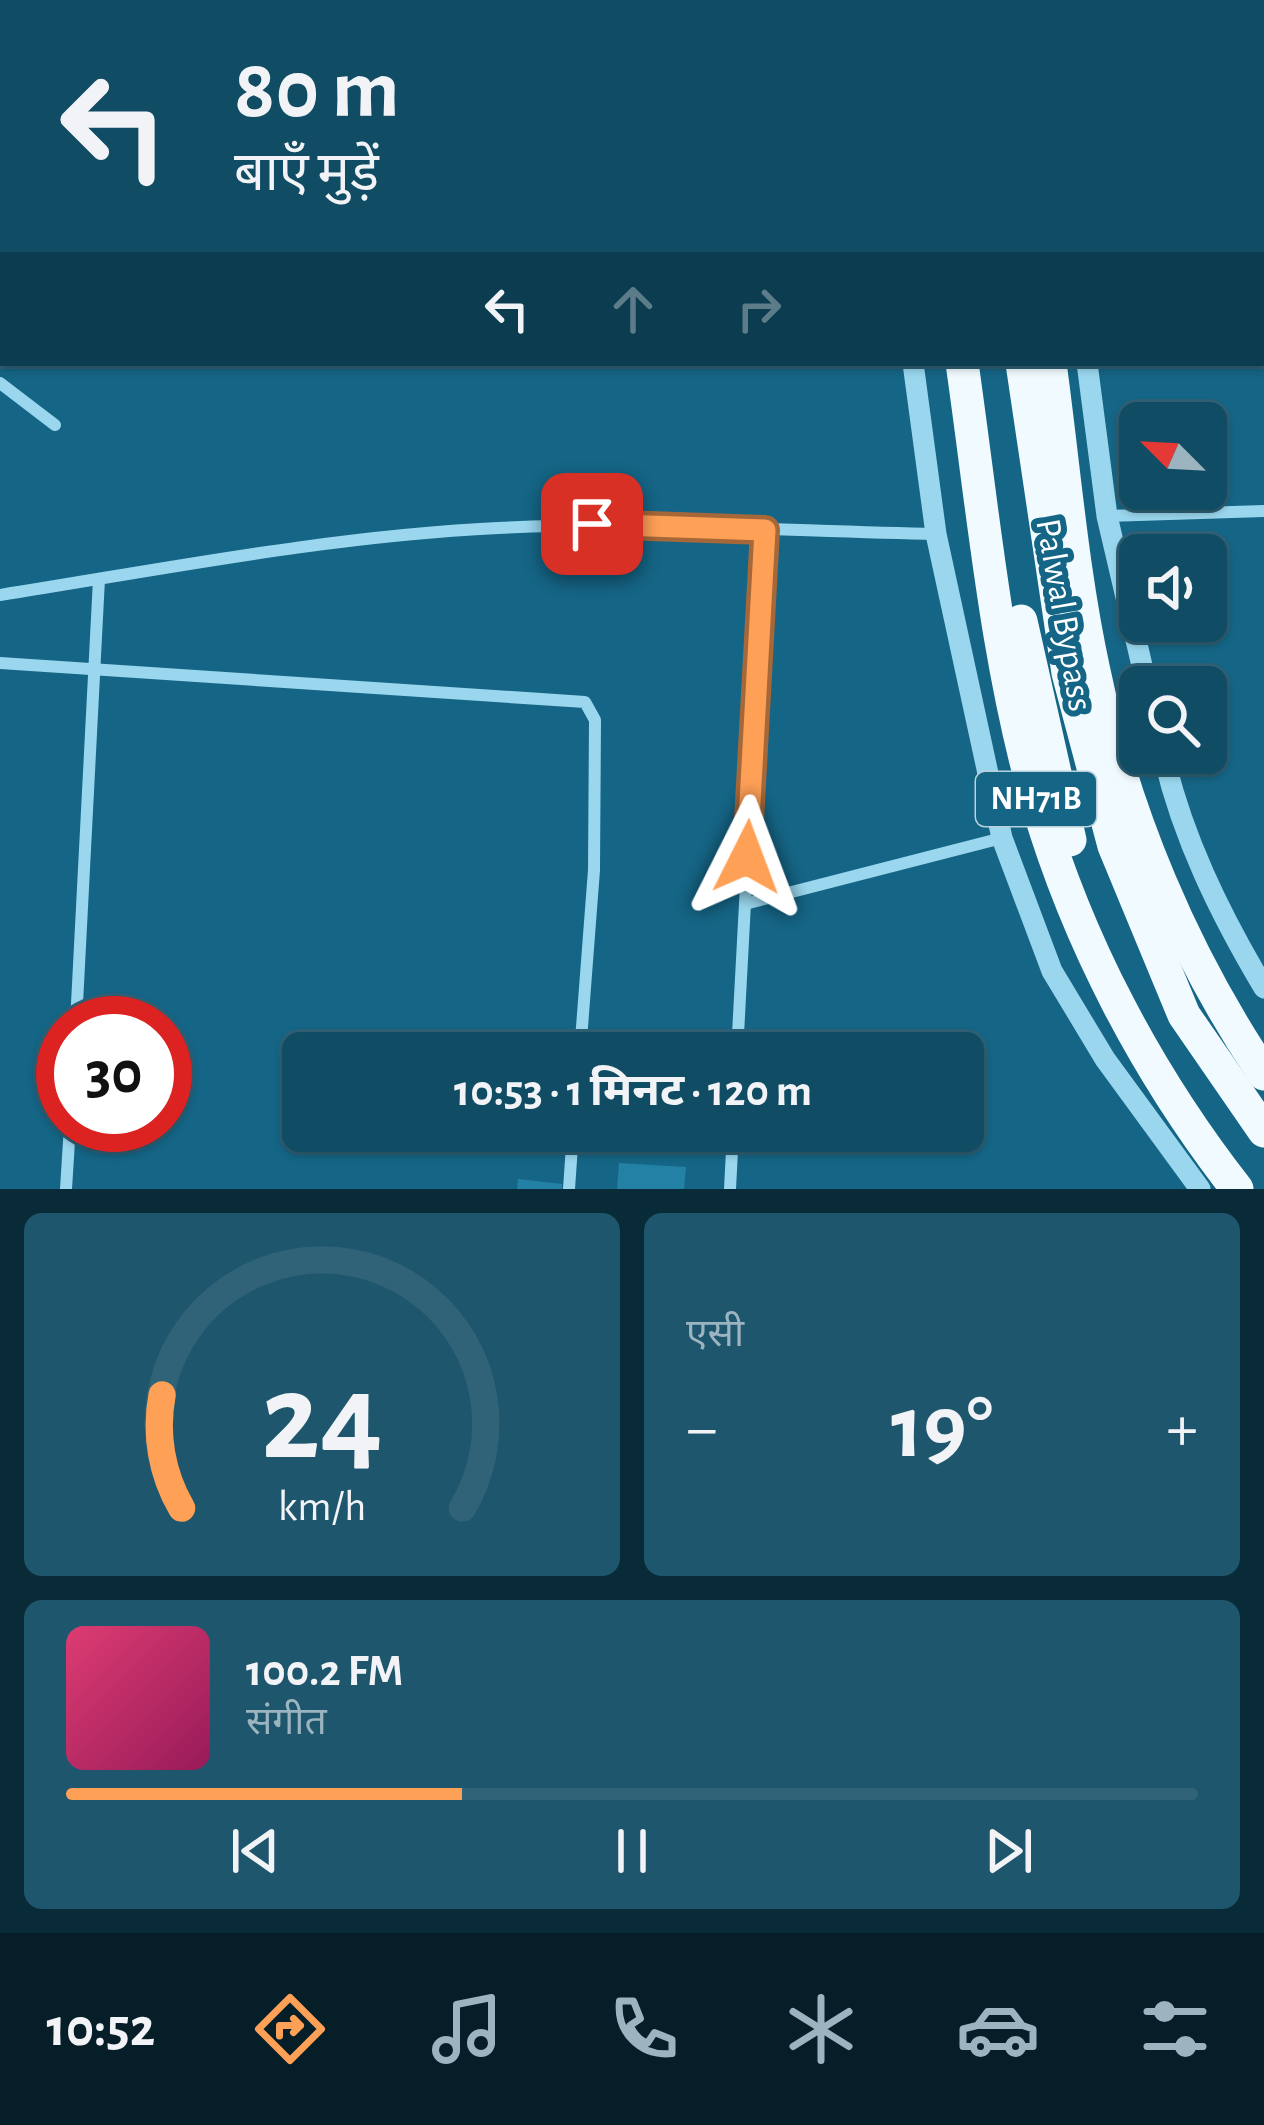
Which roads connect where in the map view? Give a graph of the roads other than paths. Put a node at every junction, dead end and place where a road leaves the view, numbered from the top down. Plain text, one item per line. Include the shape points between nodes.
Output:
1 (913, 366) edge
2 (962, 366) edge
3 (986, 366) edge
4 (1022, 366) edge
5 (1050, 366) edge
6 (1087, 366) edge
7 (0, 382) edge
8 (55, 424) dead end
9 (1264, 511) edge
10 (1107, 516) junction
11 (765, 530) junction
12 (936, 533) junction
13 (98, 579) junction
14 (0, 595) edge
15 (0, 663) edge
16 (1142, 666) edge
17 (96, 669) junction
18 (1168, 774) edge
19 (1002, 838) junction
20 (745, 904) junction
21 (1264, 988) edge
22 (78, 996) edge
23 (582, 1032) edge
24 (738, 1032) edge
25 (1264, 1074) edge
26 (1264, 1130) edge
27 (68, 1152) edge
28 (572, 1152) edge
29 (732, 1152) edge
30 (66, 1189) edge
31 (569, 1189) edge
32 (730, 1189) edge
33 (1200, 1189) edge
34 (1237, 1189) edge
35 (1258, 1189) edge

1 - 12 street
2 - 34 highway, NH71B via 1007,669 1037,802 1118,1006 1188,1126
3 - 35 highway, Palwal Bypass via 1023,638 1070,841 1140,1001 1201,1111
4 - 26 highway, Palwal Bypass via 1068,673 1114,846 1184,1015
5 - 25 highway via 1093,668 1117,762 1217,1004
6 - 10 street
7 - 8 street
9 - 10 street
10 - 16 street
11 - 12 street
11 - 13 street via 592,524 417,533
11 - 20 street
12 - 19 street
13 - 14 street
13 - 17 street
15 - 17 street
17 - 22 street
17 - 23 street via 585,702 595,720 594,870
18 - 21 street via 1223,918
19 - 20 street
19 - 33 street via 1052,971 1105,1060
20 - 24 street
27 - 30 street
28 - 31 street
29 - 32 street

